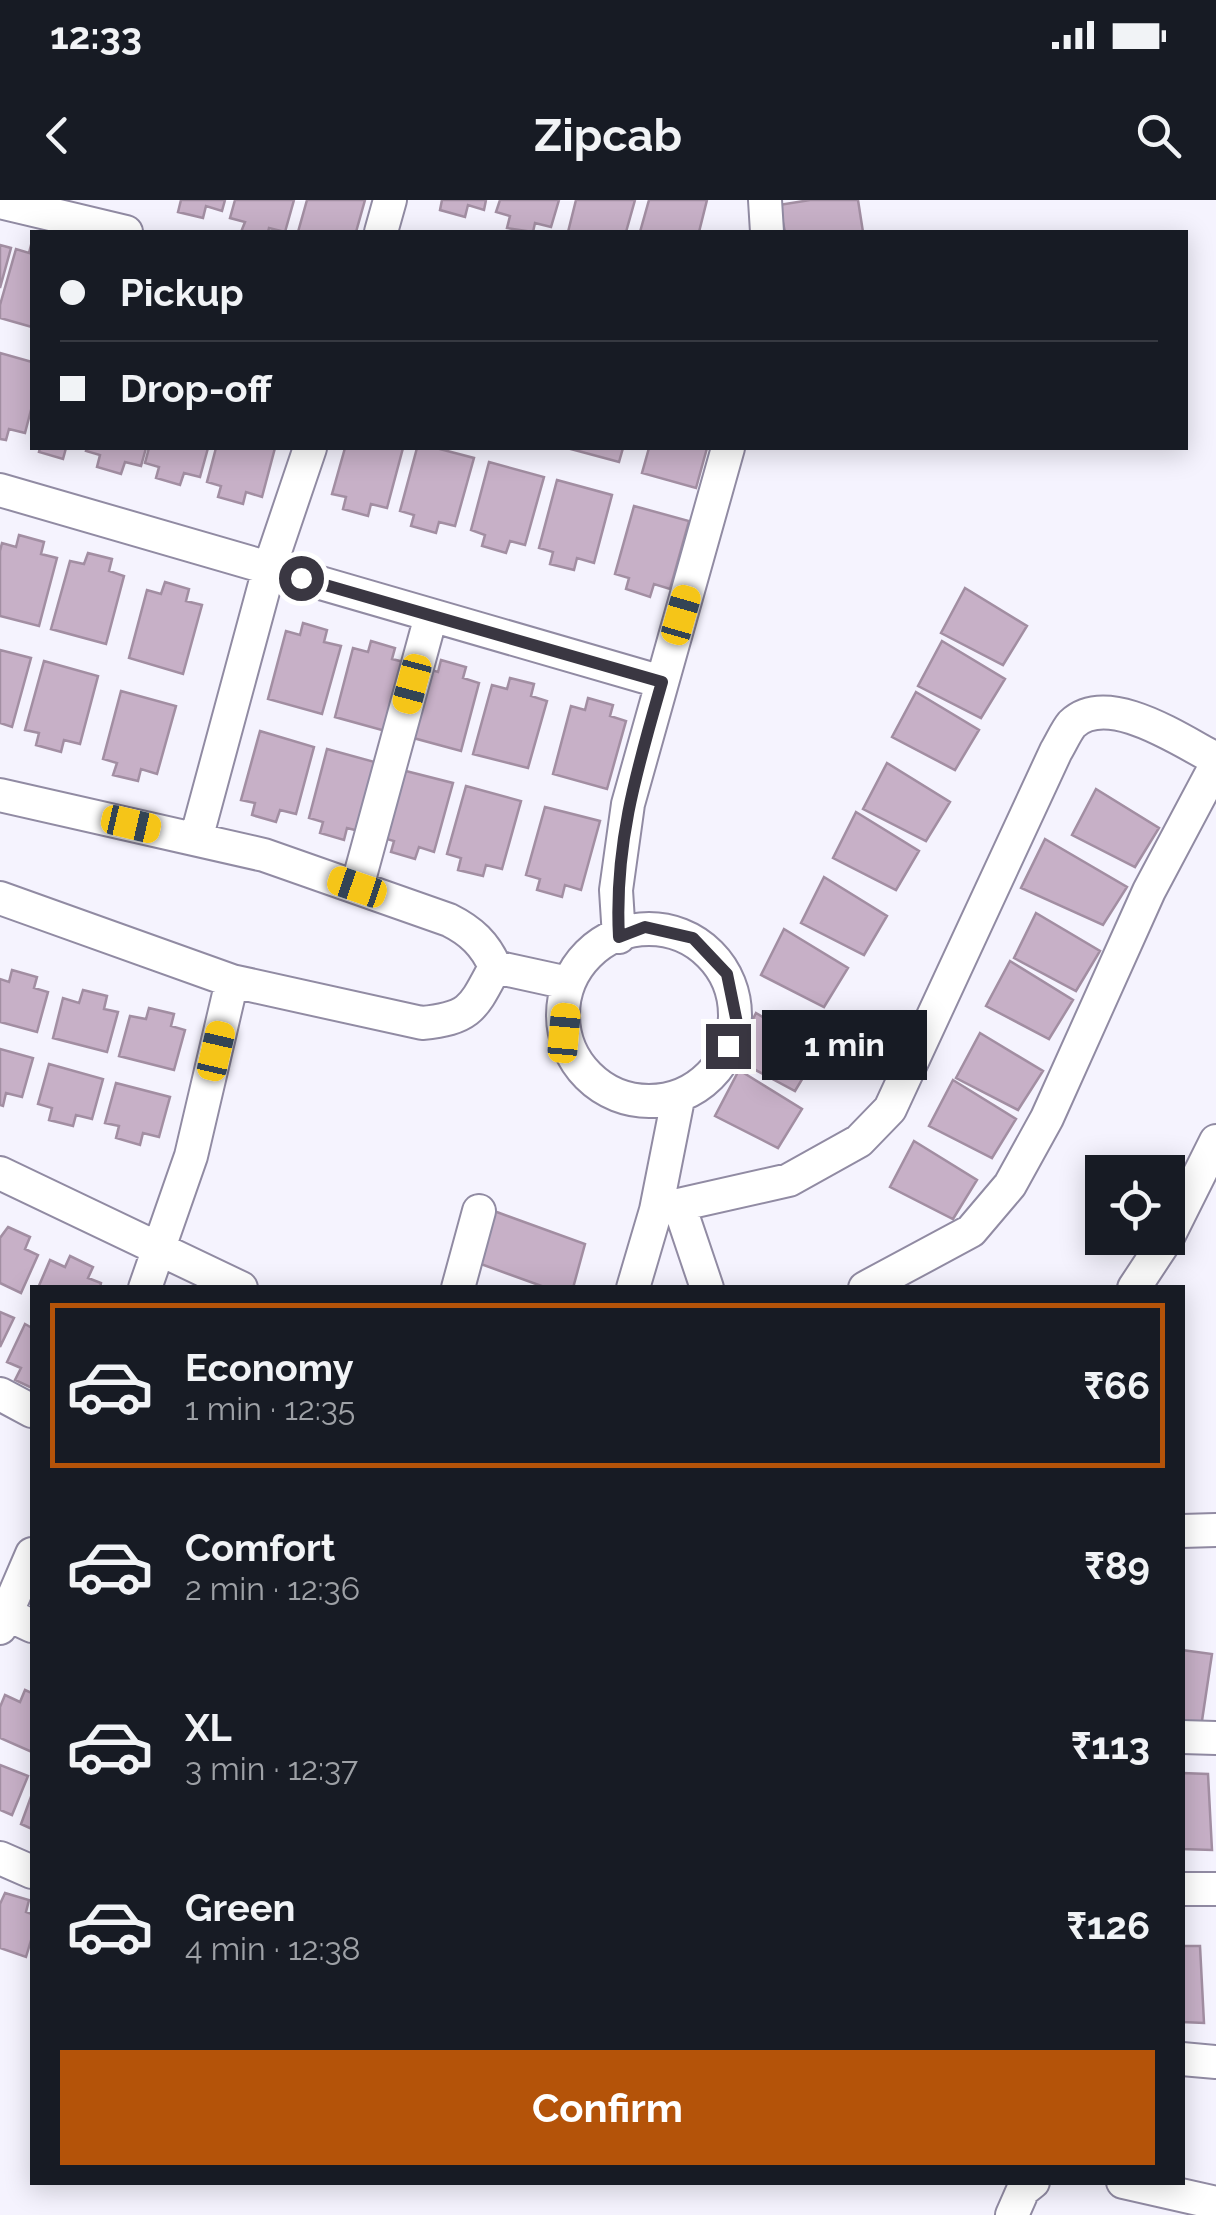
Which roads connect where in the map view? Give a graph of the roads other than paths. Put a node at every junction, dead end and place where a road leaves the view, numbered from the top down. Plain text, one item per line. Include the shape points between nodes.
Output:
1 (390, 200) edge
2 (766, 200) edge
3 (0, 202) edge
4 (118, 230) edge
5 (382, 230) edge
6 (767, 230) edge
7 (309, 450) edge
8 (727, 450) edge
9 (0, 490) edge
10 (269, 569) junction
11 (430, 616) junction
12 (662, 682) junction
13 (1216, 762) edge
14 (0, 795) edge
15 (196, 840) junction
16 (357, 887) junction
17 (0, 898) edge
18 (619, 937) junction
19 (495, 967) junction
20 (232, 981) junction
21 (568, 984) junction
22 (678, 1098) junction
23 (1216, 1141) edge
24 (0, 1173) edge
25 (1185, 1202) edge
26 (667, 1208) junction
27 (479, 1211) dead end
28 (160, 1248) junction
29 (1155, 1255) edge
30 (145, 1285) edge
31 (235, 1285) edge
32 (459, 1285) edge
33 (634, 1285) edge
34 (706, 1285) edge
35 (871, 1285) edge
36 (1136, 1285) edge
37 (0, 1394) edge
38 (30, 1410) edge
39 (1216, 1530) edge
40 (1185, 1531) edge
41 (30, 1560) edge
42 (10, 1620) edge
43 (1185, 1737) edge
44 (1216, 1738) edge
45 (0, 1858) edge
46 (30, 1871) edge
47 (1216, 1889) edge
48 (1185, 1890) edge
49 (1185, 2059) edge
50 (1216, 2062) edge
51 (1030, 2185) edge
52 (1136, 2185) edge
53 (1216, 2203) edge
54 (1012, 2215) edge

1 - 5 street
2 - 6 street
3 - 4 street
7 - 10 street
8 - 12 street
9 - 10 street
10 - 11 street
10 - 15 street
11 - 12 street
11 - 16 street
12 - 18 street via 621,840
13 - 26 street via 1130,715 1089,714 1072,724 890,1108 859,1141 789,1180
13 - 35 street via 1048,1118 1010,1184 972,1231
14 - 15 street
15 - 16 street via 264,854
16 - 19 street via 468,930
17 - 20 street
18 - 21 street via 598,944
18 - 22 street via 645,927 693,938 727,974 737,1023 719,1070
19 - 20 street via 476,1003 454,1020 422,1023
19 - 21 street
20 - 28 street via 192,1156
21 - 22 street via 564,1033 586,1077 629,1101
22 - 26 street
23 - 25 street
24 - 28 street
26 - 33 street
26 - 34 street
27 - 32 street
28 - 30 street
28 - 31 street
29 - 36 street
37 - 38 street
39 - 40 street
41 - 42 street
43 - 44 street
45 - 46 street
47 - 48 street
49 - 50 street
51 - 54 street
52 - 53 street

